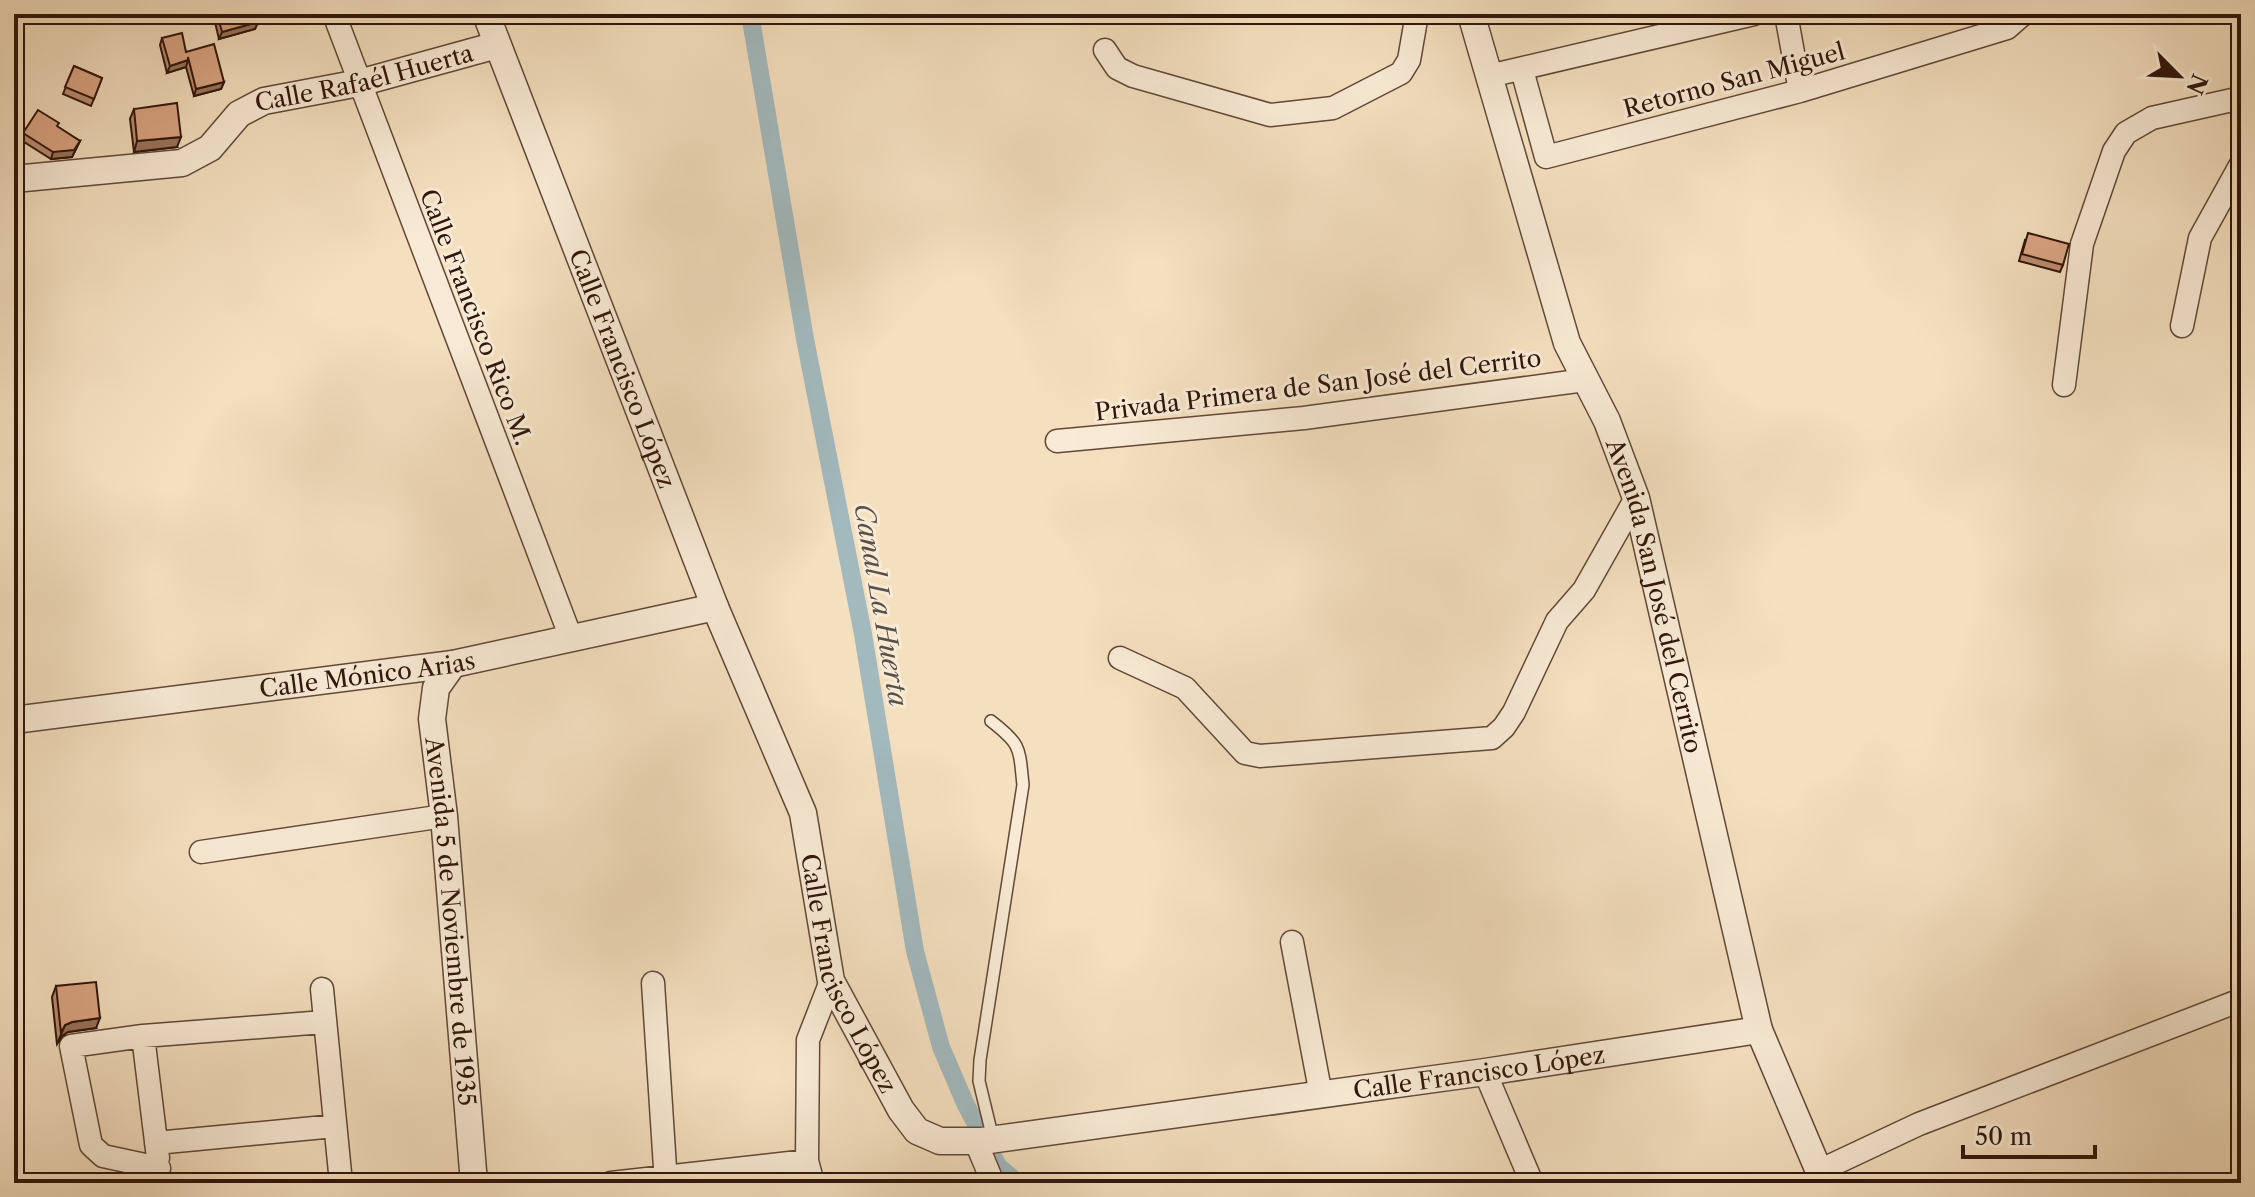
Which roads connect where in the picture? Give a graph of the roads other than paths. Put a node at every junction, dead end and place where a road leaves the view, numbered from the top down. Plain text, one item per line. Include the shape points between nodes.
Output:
1 (334, 14) edge
2 (486, 14) edge
3 (1417, 14) edge
4 (1471, 14) edge
5 (1754, 14) edge
6 (1786, 14) edge
7 (2023, 14) edge
8 (497, 45) junction
9 (1105, 50) dead end
10 (1522, 70) junction
11 (1489, 76) junction
12 (359, 83) junction
13 (1800, 91) junction
14 (2241, 98) edge
15 (2241, 164) edge
16 (14, 179) edge
17 (2182, 326) dead end
18 (1585, 380) junction
19 (2064, 385) dead end
20 (1057, 441) dead end
21 (1636, 498) junction
22 (715, 607) junction
23 (571, 638) junction
24 (1120, 658) dead end
25 (453, 664) junction
26 (14, 720) edge
27 (991, 721) dead end
28 (444, 816) junction
29 (201, 852) dead end
30 (1292, 942) dead end
31 (831, 981) junction
32 (653, 983) dead end
33 (322, 989) dead end
34 (2241, 1000) edge
35 (324, 1022) junction
36 (1759, 1030) junction
37 (143, 1036) junction
38 (1485, 1072) junction
39 (1321, 1095) junction
40 (335, 1126) junction
41 (985, 1141) junction
42 (156, 1143) junction
43 (807, 1161) junction
44 (160, 1176) edge
45 (1821, 1177) edge
46 (666, 1180) edge
47 (341, 1183) edge
48 (474, 1183) edge
49 (611, 1183) edge
50 (813, 1183) edge
51 (993, 1183) edge
52 (1532, 1183) edge

1 - 12 street, Calle Francisco Rico M.
2 - 8 street, Calle Francisco López
3 - 9 street via 1409,60 1401,73 1333,108 1270,115 1133,76 1117,68
4 - 11 street, Avenida San José del Cerrito
5 - 10 street
6 - 13 street
7 - 13 street, Retorno San Miguel via 2007,28
8 - 12 street, Calle Rafaél Huerta
8 - 22 street, Calle Francisco López
10 - 11 street
10 - 13 street, Retorno San Miguel via 1546,157
11 - 18 street, Avenida San José del Cerrito via 1567,343
12 - 16 street, Calle Rafaél Huerta via 264,101 239,114 210,148 182,163
12 - 23 street, Calle Francisco Rico M.
14 - 19 street via 2152,118 2126,133 2114,151 2082,244
15 - 17 street via 2200,238
18 - 20 street, Privada Primera de San José del Cerrito via 1304,418
18 - 21 street, Avenida San José del Cerrito
21 - 24 street via 1584,590 1557,621 1514,712 1492,738 1245,753 1185,688
21 - 36 street, Avenida San José del Cerrito
22 - 23 street, Calle Mónico Arias
22 - 31 street, Calle Francisco López via 803,813
23 - 25 street, Calle Mónico Arias
25 - 26 street, Calle Mónico Arias
25 - 28 street, Avenida 5 de Noviembre de 1935 via 436,688 432,719
27 - 41 lane via 1019,748 1023,785 980,1060
28 - 29 street
28 - 48 street, Avenida 5 de Noviembre de 1935
30 - 39 street
31 - 41 street, Calle Francisco López via 917,1131 940,1141
31 - 43 street via 808,1040
32 - 46 street
33 - 35 street
34 - 45 street via 1919,1124
35 - 37 street
35 - 40 street
36 - 38 street, Calle Francisco López
36 - 45 street, Avenida San José del Cerrito
37 - 42 street
37 - 44 street via 71,1046 91,1145 103,1156
38 - 39 street, Calle Francisco López
38 - 52 street
39 - 41 street, Calle Francisco López
40 - 42 street
40 - 47 street
41 - 51 street
42 - 44 street
43 - 46 street
43 - 50 street
46 - 49 street

